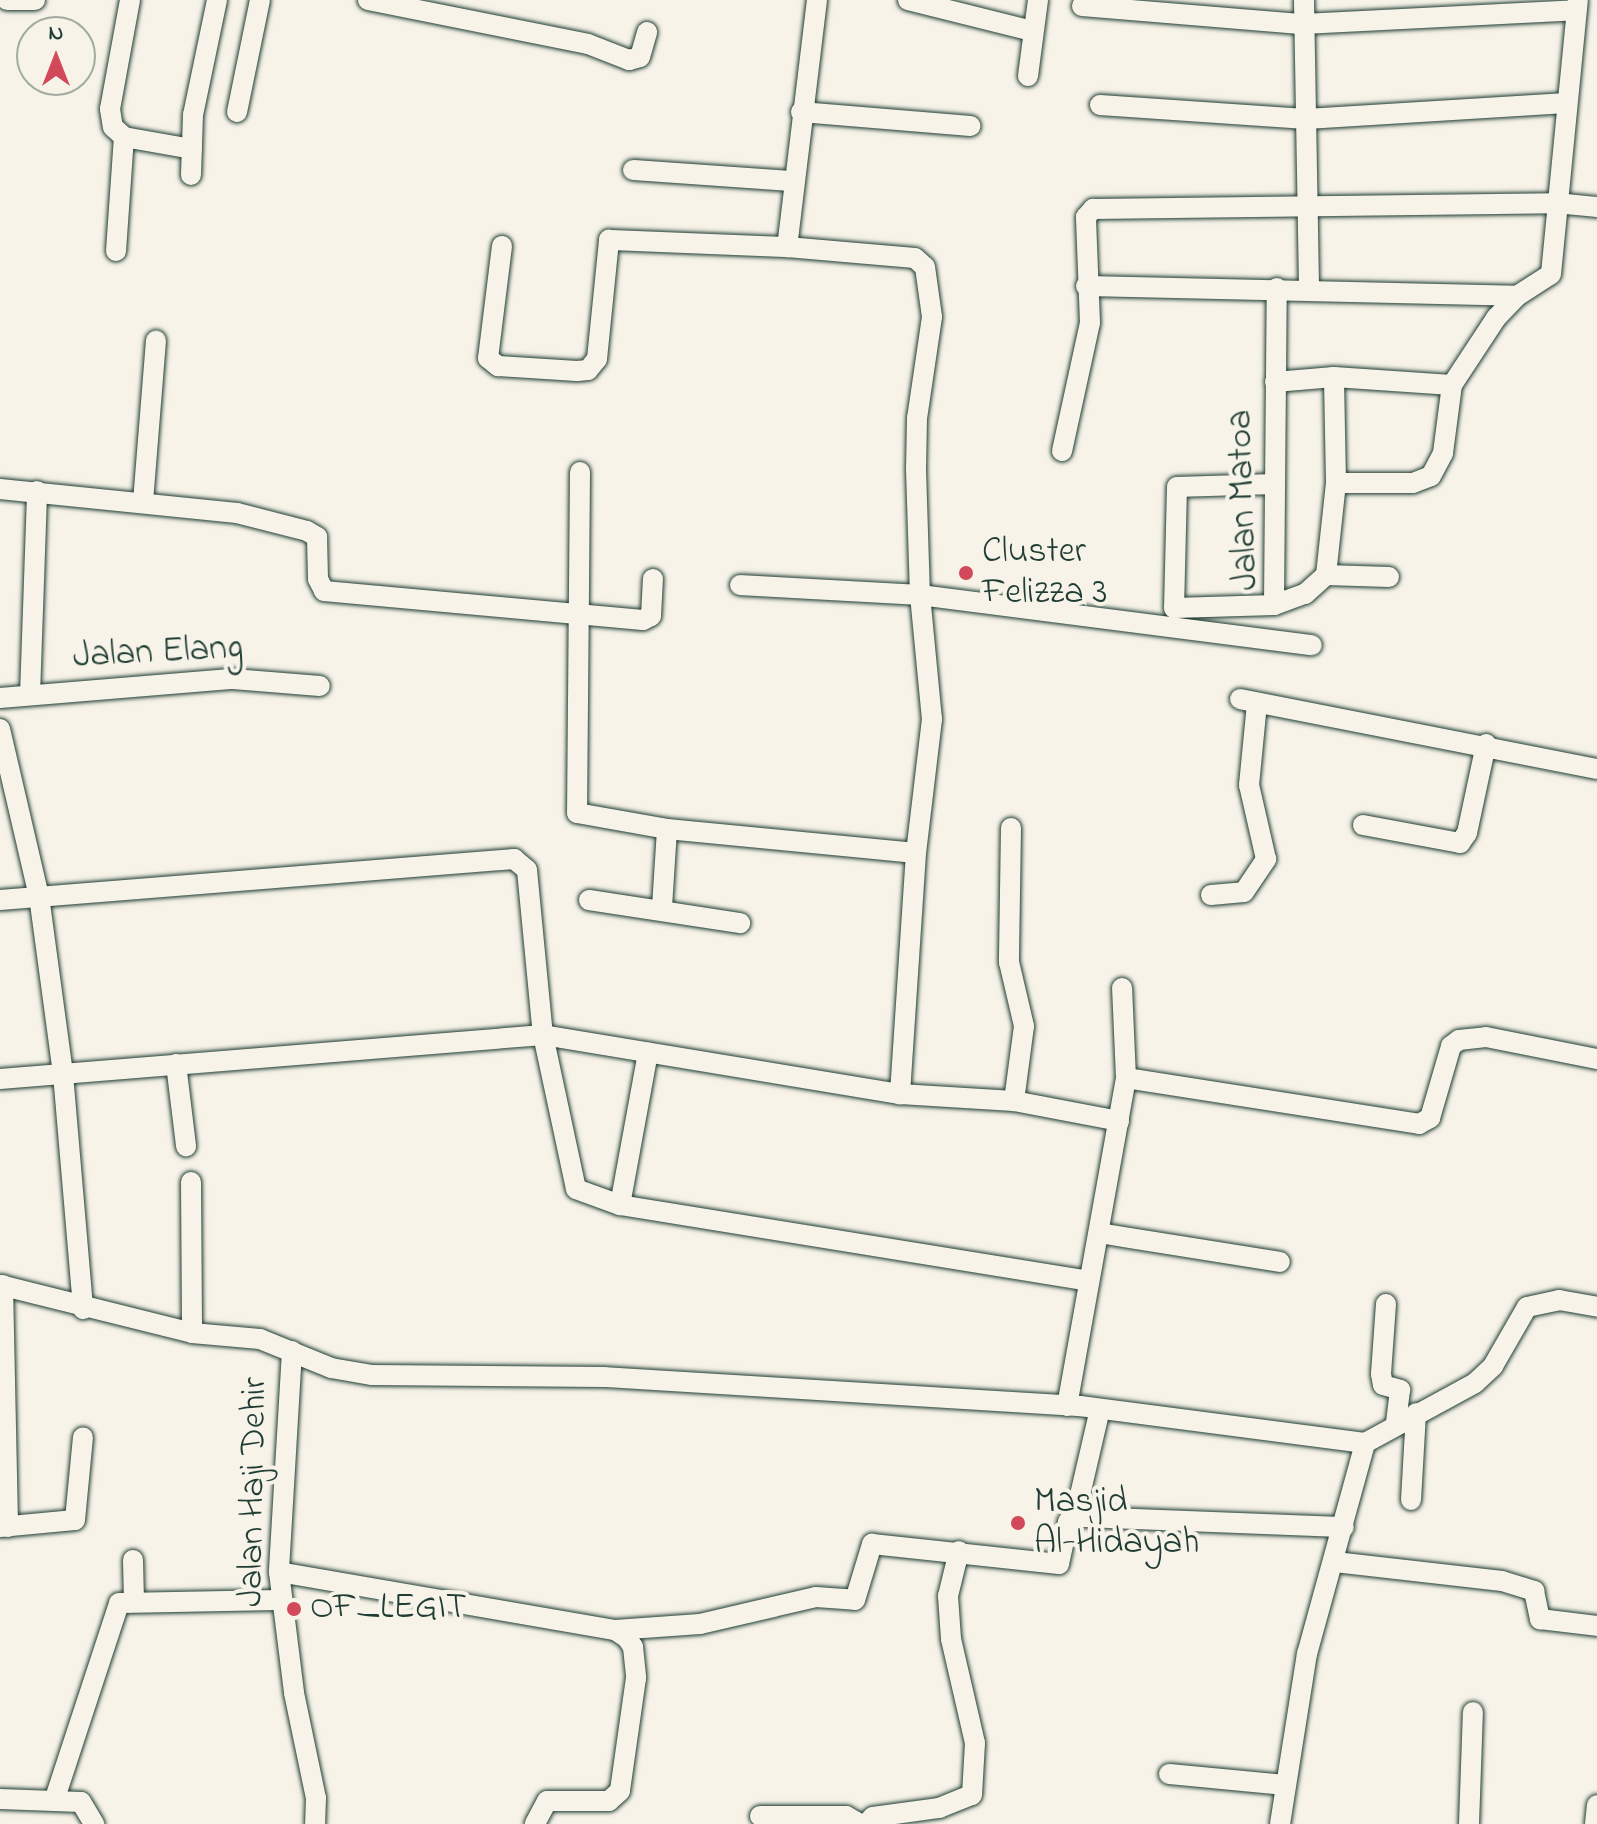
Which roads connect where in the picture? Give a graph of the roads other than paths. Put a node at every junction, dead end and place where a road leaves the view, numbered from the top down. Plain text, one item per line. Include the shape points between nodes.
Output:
1 (7, 0) edge
2 (35, 0) edge
3 (130, 0) edge
4 (217, 0) edge
5 (260, 0) edge
6 (368, 0) edge
7 (817, 0) edge
8 (908, 0) edge
9 (1038, 0) edge
10 (1304, 0) edge
11 (1577, 5) edge
12 (1082, 6) dead end
13 (1303, 24) junction
14 (1032, 31) junction
15 (647, 32) dead end
16 (1028, 76) dead end
17 (1567, 103) junction
18 (1100, 105) dead end
19 (237, 112) dead end
20 (801, 112) junction
21 (1306, 119) junction
22 (970, 126) dead end
23 (124, 137) junction
24 (192, 149) junction
25 (633, 170) dead end
26 (191, 175) dead end
27 (792, 181) junction
28 (1556, 203) junction
29 (1310, 204) junction
30 (1597, 207) edge
31 (502, 246) dead end
32 (787, 247) junction
33 (116, 251) dead end
34 (1086, 286) junction
35 (1277, 288) junction
36 (1309, 289) junction
37 (1517, 296) junction
38 (156, 341) dead end
39 (1334, 377) junction
40 (1275, 382) junction
41 (1452, 385) junction
42 (1062, 451) dead end
43 (580, 472) dead end
44 (1336, 483) junction
45 (1273, 484) junction
46 (0, 489) edge
47 (37, 491) junction
48 (143, 502) junction
49 (1326, 575) junction
50 (1389, 577) dead end
51 (653, 579) dead end
52 (740, 585) dead end
53 (920, 595) junction
54 (1270, 605) junction
55 (578, 615) junction
56 (1312, 645) dead end
57 (320, 686) dead end
58 (30, 695) junction
59 (0, 698) edge
60 (0, 729) edge
61 (1486, 744) junction
62 (1597, 769) edge
63 (1363, 825) dead end
64 (1011, 828) dead end
65 (667, 829) junction
66 (916, 853) junction
67 (1211, 895) dead end
68 (39, 896) junction
69 (0, 900) edge
70 (589, 900) dead end
71 (662, 907) junction
72 (740, 923) dead end
73 (1122, 988) dead end
74 (543, 1035) junction
75 (648, 1053) junction
76 (1597, 1059) edge
77 (176, 1064) junction
78 (63, 1074) junction
79 (1126, 1078) junction
80 (0, 1079) edge
81 (900, 1094) junction
82 (1014, 1101) junction
83 (1119, 1121) junction
84 (186, 1146) dead end
85 (191, 1182) dead end
86 (620, 1205) junction
87 (1099, 1233) junction
88 (1280, 1262) dead end
89 (1089, 1281) junction
90 (1, 1285) edge
91 (1386, 1304) dead end
92 (1597, 1307) edge
93 (83, 1309) junction
94 (192, 1333) junction
95 (292, 1351) junction
96 (1067, 1406) junction
97 (1100, 1409) junction
98 (1416, 1413) junction
99 (1396, 1425) junction
100 (83, 1437) dead end
101 (1365, 1443) junction
102 (1080, 1495) dead end
103 (1411, 1500) dead end
104 (4, 1527) edge
105 (1344, 1527) junction
106 (959, 1551) junction
107 (133, 1560) dead end
108 (1335, 1562) junction
109 (279, 1572) junction
110 (134, 1600) junction
111 (281, 1600) junction
112 (1597, 1626) edge
113 (615, 1630) junction
114 (1473, 1712) dead end
115 (1169, 1774) dead end
116 (1285, 1785) junction
117 (55, 1798) junction
118 (0, 1799) edge
119 (1597, 1805) edge
120 (760, 1816) dead end
121 (94, 1824) edge
122 (315, 1824) edge
123 (535, 1824) edge
124 (863, 1824) edge
125 (1280, 1824) edge
126 (1469, 1824) edge
127 (1595, 1824) edge

1 - 2 street
3 - 23 street via 110,109 113,127
4 - 24 street via 193,115
5 - 19 street
6 - 15 street via 588,44 629,60 640,57
7 - 20 street
8 - 14 street
9 - 14 street
10 - 13 street
11 - 13 street
11 - 17 street
12 - 13 street
13 - 21 street
14 - 16 street
17 - 21 street
17 - 28 street
18 - 21 street
20 - 22 street
20 - 27 street
21 - 29 street
23 - 24 street
23 - 33 street
24 - 26 street
25 - 27 street
27 - 32 street
28 - 29 street
28 - 30 street
28 - 37 street via 1554,269 1547,280
29 - 34 street via 1093,209 1086,217
29 - 36 street
31 - 32 street via 488,358 498,366 577,371 588,370 597,359 609,240
32 - 53 street via 907,255 925,267 932,317 917,418
34 - 35 street
34 - 42 street via 1090,323
35 - 36 street
35 - 40 street, Jalan Matoa
36 - 37 street
37 - 41 street
38 - 48 street
39 - 40 street
39 - 41 street
39 - 44 street
40 - 45 street, Jalan Matoa
41 - 44 street via 1443,453 1431,476 1413,483
43 - 55 street
44 - 49 street
45 - 54 street, Jalan Matoa
45 - 54 street via 1181,485 1175,494 1174,608
46 - 47 street
47 - 48 street
47 - 58 street
48 - 55 street via 237,513 307,531 317,537 318,579 324,591
49 - 50 street
49 - 54 street, Jalan Matoa via 1305,594
51 - 55 street via 648,619
52 - 53 street
53 - 56 street
53 - 66 street via 932,719
55 - 65 street via 575,810
57 - 58 street, Jalan Elang via 233,679
58 - 59 street, Jalan Elang
60 - 68 street
61 - 62 street
61 - 63 street via 1467,833 1460,843
61 - 67 street via 1249,702 1249,785 1266,859 1244,892
64 - 82 street via 1009,962 1024,1026
65 - 66 street
65 - 71 street
66 - 81 street
68 - 69 street
68 - 74 street via 514,859 527,870
68 - 78 street
70 - 71 street
71 - 72 street
73 - 79 street
74 - 75 street
74 - 77 street
74 - 86 street via 576,1189
75 - 81 street
75 - 86 street
76 - 79 street via 1486,1037 1459,1040 1451,1046 1430,1118 1419,1124
77 - 78 street
77 - 84 street
78 - 80 street
78 - 93 street
79 - 83 street
81 - 82 street
82 - 83 street
83 - 87 street
85 - 94 street
86 - 89 street
87 - 88 street
87 - 89 street
89 - 96 street
90 - 93 street
90 - 104 street
91 - 99 street via 1381,1374 1383,1385 1400,1390
92 - 98 street via 1559,1300 1527,1307 1493,1366 1475,1383
93 - 94 street
94 - 95 street via 251,1337
95 - 96 street via 331,1368 372,1375 604,1377
95 - 109 street, Jalan Haji Dehir
96 - 97 street
97 - 101 street
97 - 102 street
98 - 99 street
98 - 103 street
99 - 101 street
100 - 104 street via 81,1501 75,1520
101 - 105 street
105 - 106 street via 1081,1517 1068,1522 1059,1564
105 - 108 street
106 - 113 street via 872,1544 855,1600 816,1597 700,1624
106 - 124 street via 948,1596 951,1639 975,1743 972,1795 939,1808 873,1817
107 - 110 street
108 - 112 street via 1502,1581 1534,1591 1540,1619
108 - 116 street via 1307,1654
109 - 111 street, Jalan Haji Dehir
109 - 113 street
110 - 111 street
110 - 117 street via 113,1610
111 - 122 street, Jalan Haji Dehir via 316,1798
113 - 123 street via 633,1647 636,1678 620,1791 609,1801 547,1801
114 - 126 street
115 - 116 street
116 - 125 street
117 - 118 street
117 - 121 street via 81,1802
119 - 127 street
120 - 124 street via 846,1816

